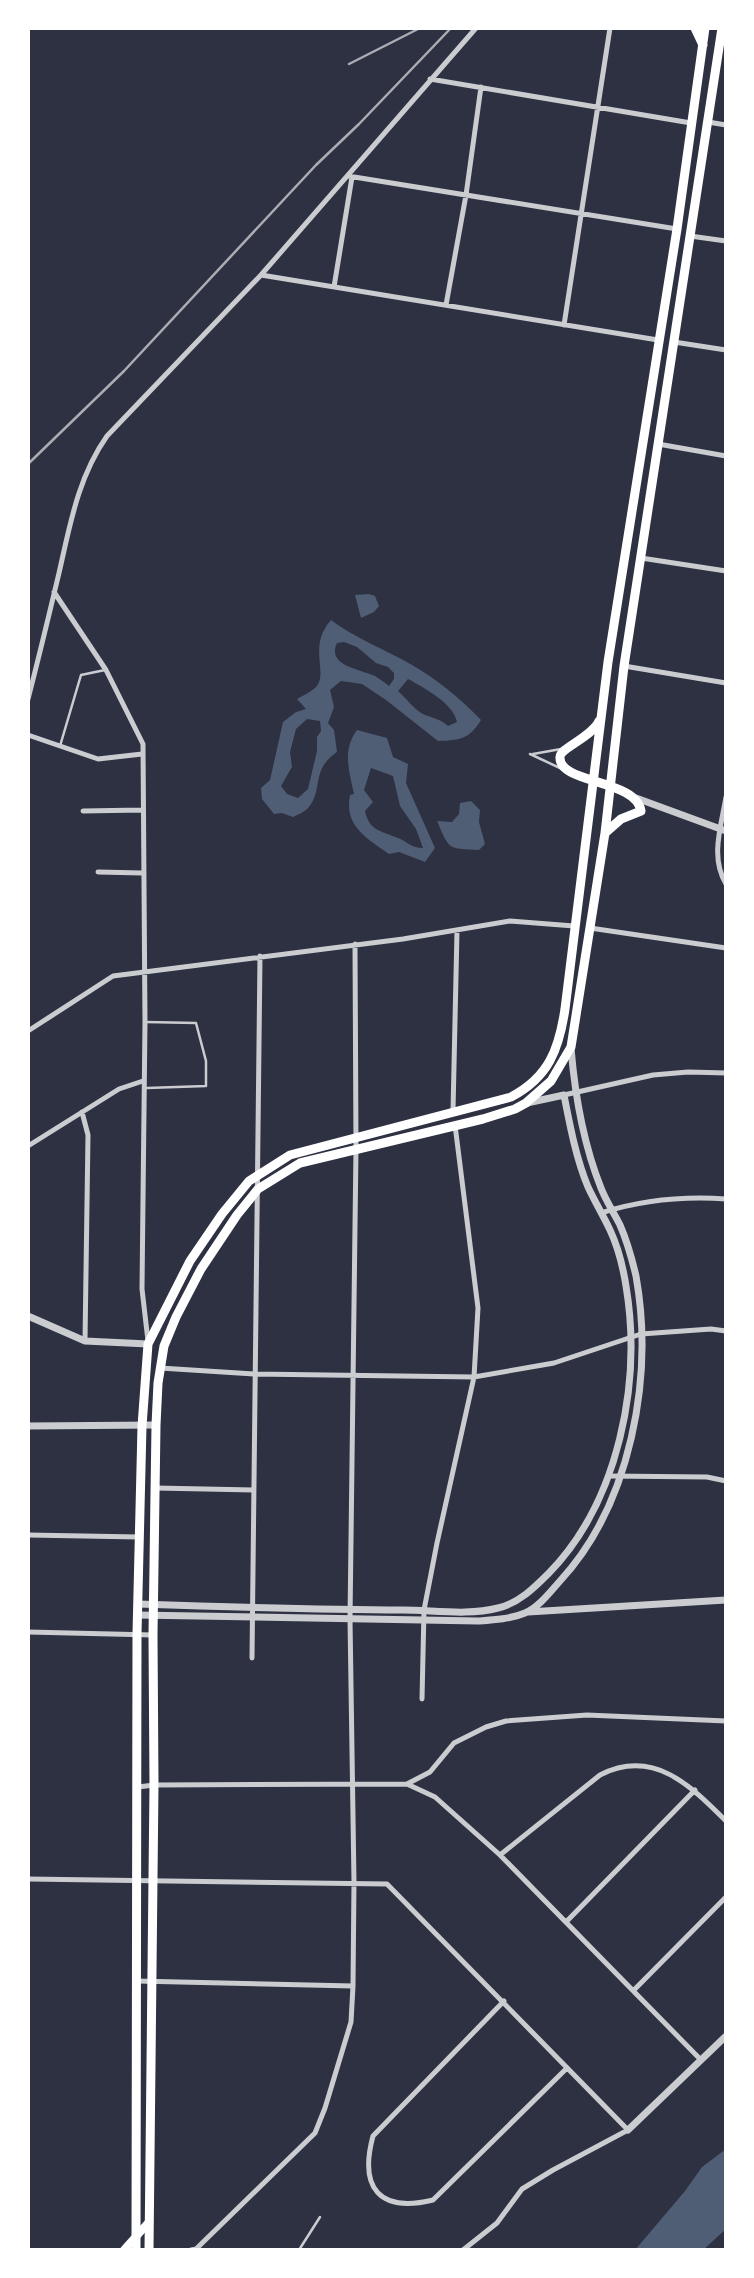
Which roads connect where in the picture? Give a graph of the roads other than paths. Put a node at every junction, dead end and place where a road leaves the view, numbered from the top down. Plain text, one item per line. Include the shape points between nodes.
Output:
1 (476, 28) edge
2 (610, 28) edge
3 (695, 28) edge
4 (705, 28) edge
5 (722, 28) edge
6 (703, 46) junction
7 (726, 49) edge
8 (718, 62) junction
9 (430, 79) junction
10 (481, 88) junction
11 (599, 107) junction
12 (708, 122) junction
13 (691, 123) junction
14 (726, 125) edge
15 (350, 176) junction
16 (467, 195) junction
17 (580, 213) junction
18 (677, 229) junction
19 (690, 236) junction
20 (726, 240) edge
21 (261, 275) junction
22 (334, 287) junction
23 (446, 305) junction
24 (564, 324) junction
25 (658, 340) junction
26 (673, 342) junction
27 (726, 350) edge
28 (658, 444) junction
29 (726, 456) edge
30 (641, 558) junction
31 (726, 571) edge
32 (54, 592) junction
33 (624, 666) junction
34 (106, 670) junction
35 (726, 682) edge
36 (28, 699) edge
37 (601, 716) junction
38 (28, 735) edge
39 (60, 746) junction
40 (568, 746) junction
41 (142, 754) junction
42 (570, 772) junction
43 (594, 781) junction
44 (609, 785) junction
45 (726, 797) edge
46 (636, 798) junction
47 (654, 805) junction
48 (142, 810) junction
49 (83, 811) dead end
50 (641, 811) junction
51 (723, 831) edge
52 (604, 833) junction
53 (98, 872) dead end
54 (142, 873) junction
55 (726, 884) edge
56 (574, 926) junction
57 (590, 928) junction
58 (457, 931) junction
59 (355, 944) junction
60 (726, 948) edge
61 (260, 956) junction
62 (144, 971) junction
63 (145, 1022) junction
64 (28, 1031) edge
65 (570, 1047) junction
66 (726, 1073) edge
67 (143, 1085) junction
68 (575, 1092) junction
69 (564, 1095) junction
70 (526, 1103) junction
71 (453, 1111) junction
72 (82, 1112) junction
73 (455, 1125) junction
74 (356, 1136) junction
75 (28, 1146) edge
76 (587, 1146) junction
77 (356, 1148) junction
78 (576, 1149) junction
79 (258, 1174) junction
80 (258, 1189) junction
81 (726, 1199) edge
82 (611, 1210) junction
83 (601, 1213) junction
84 (634, 1268) junction
85 (623, 1269) junction
86 (28, 1316) edge
87 (726, 1331) edge
88 (641, 1334) junction
89 (630, 1337) junction
90 (85, 1341) junction
91 (148, 1344) junction
92 (160, 1368) junction
93 (254, 1374) junction
94 (354, 1375) junction
95 (474, 1377) junction
96 (625, 1402) junction
97 (636, 1403) junction
98 (156, 1425) junction
99 (28, 1426) edge
100 (142, 1426) junction
101 (608, 1476) junction
102 (620, 1476) junction
103 (726, 1481) edge
104 (155, 1488) junction
105 (254, 1490) junction
106 (28, 1535) edge
107 (580, 1535) junction
108 (139, 1537) junction
109 (590, 1543) junction
110 (528, 1593) junction
111 (726, 1600) edge
112 (541, 1601) junction
113 (138, 1604) junction
114 (154, 1604) junction
115 (253, 1606) junction
116 (350, 1609) junction
117 (425, 1610) junction
118 (556, 1610) junction
119 (527, 1612) junction
120 (137, 1615) junction
121 (153, 1615) junction
122 (253, 1617) junction
123 (350, 1619) junction
124 (424, 1621) junction
125 (28, 1632) edge
126 (137, 1634) junction
127 (153, 1635) junction
128 (252, 1658) dead end
129 (422, 1699) dead end
130 (726, 1721) edge
131 (352, 1784) junction
132 (407, 1784) junction
133 (154, 1785) junction
134 (138, 1787) junction
135 (695, 1790) junction
136 (726, 1821) edge
137 (500, 1855) junction
138 (28, 1879) edge
139 (138, 1880) junction
140 (152, 1881) junction
141 (354, 1882) junction
142 (726, 1897) edge
143 (567, 1921) junction
144 (136, 1981) junction
145 (151, 1982) junction
146 (353, 1986) junction
147 (634, 1990) junction
148 (504, 2001) junction
149 (726, 2036) edge
150 (701, 2060) junction
151 (567, 2067) junction
152 (628, 2130) junction
153 (320, 2217) dead end
154 (149, 2222) junction
155 (136, 2239) junction
156 (124, 2250) edge
157 (136, 2250) edge
158 (149, 2250) edge
159 (191, 2250) edge
160 (299, 2250) edge
161 (463, 2250) edge

1 - 9 street
2 - 11 street
3 - 6 main road
4 - 6 main road
5 - 8 main road
6 - 13 main road
7 - 8 main road
8 - 12 main road
9 - 10 street
9 - 15 street
10 - 11 street
10 - 16 street
11 - 13 street
11 - 17 street
12 - 14 street
12 - 19 main road
13 - 18 main road
15 - 16 street
15 - 21 street
15 - 22 street
16 - 17 street
16 - 23 street
17 - 18 street
17 - 24 street
18 - 25 main road
19 - 20 street
19 - 26 main road
21 - 22 street
21 - 32 street via 96,452 85,471
22 - 23 street
23 - 24 street
24 - 25 street
25 - 37 main road
26 - 27 street
26 - 28 main road
28 - 29 street
28 - 30 main road
30 - 31 street
30 - 33 main road
32 - 34 street
32 - 36 street
33 - 35 street
33 - 44 main road
34 - 39 lane via 80,675
34 - 41 street via 143,744
37 - 40 main road via 590,734
37 - 43 main road
38 - 39 street
39 - 41 street via 98,759
40 - 42 main road via 559,757
40 - 42 lane via 530,754
41 - 48 street
42 - 43 main road
43 - 44 main road
43 - 56 main road
44 - 46 main road
44 - 52 main road
45 - 51 street
46 - 47 street
46 - 50 main road
47 - 50 street
47 - 51 street
48 - 49 street
48 - 54 street
50 - 52 main road
51 - 55 street via 716,851
52 - 57 main road
53 - 54 street
54 - 62 street
56 - 58 street via 519,920
56 - 71 main road via 561,1036 544,1071 511,1097
57 - 60 street
57 - 65 main road
58 - 59 street
58 - 71 street
59 - 61 street
59 - 74 street
61 - 62 street
61 - 79 street
62 - 63 street
62 - 64 street via 113,976
63 - 67 street
63 - 67 lane via 196,1023 206,1061 206,1086
65 - 68 street
65 - 70 main road via 557,1073
66 - 68 street via 653,1075
67 - 72 street via 119,1089
67 - 91 street via 142,1289
68 - 69 street
68 - 76 street
69 - 70 street
69 - 78 street
70 - 73 main road via 504,1114
71 - 74 main road
72 - 75 street
72 - 90 street via 88,1135
73 - 77 main road
73 - 95 street via 478,1308
74 - 77 street
74 - 79 main road via 290,1154
76 - 78 street
76 - 82 street
77 - 80 main road via 300,1163
77 - 94 street
78 - 83 street
79 - 80 street
79 - 91 main road via 190,1261
80 - 92 main road via 189,1289 164,1346
80 - 93 street
81 - 82 street via 691,1197
82 - 83 street
82 - 84 street
83 - 85 street
84 - 85 street
84 - 88 street
85 - 89 street
86 - 90 street
87 - 88 street
88 - 89 street
88 - 97 street
89 - 95 street via 554,1363
89 - 96 street
90 - 91 street
91 - 92 main road via 154,1348
91 - 100 main road
92 - 93 street
92 - 98 main road
93 - 94 street
93 - 105 street
94 - 95 street
94 - 116 street
95 - 117 street
96 - 97 street
96 - 101 street
97 - 102 street
98 - 100 street
98 - 104 main road
99 - 100 street
100 - 108 main road
101 - 102 street
101 - 107 street
102 - 103 street
102 - 109 street
104 - 105 street
104 - 114 main road
105 - 115 street
106 - 108 street
107 - 109 street
107 - 110 street
108 - 113 main road
109 - 112 street
110 - 112 street
110 - 117 street via 497,1609
111 - 118 street
112 - 118 street
112 - 119 street
113 - 114 street
113 - 120 main road
114 - 115 street
114 - 121 main road
115 - 116 street
115 - 122 street
116 - 117 street
116 - 123 street
117 - 124 street
118 - 119 street
119 - 124 street via 478,1621
120 - 121 street
120 - 126 main road
121 - 122 street
121 - 127 main road
122 - 123 street
122 - 128 street
123 - 124 street
123 - 131 street
124 - 129 street
125 - 126 street
126 - 127 street
126 - 134 main road
127 - 133 main road
130 - 132 street via 587,1715 506,1721 454,1742 430,1772
131 - 132 street
131 - 133 street
131 - 141 street
132 - 137 street via 435,1797
133 - 134 street
133 - 140 main road
134 - 139 main road
135 - 136 street
135 - 137 street via 650,1767 631,1764 613,1769 583,1787
135 - 143 street
137 - 143 street
138 - 139 street
139 - 140 street
139 - 144 main road
140 - 141 street
140 - 145 main road
141 - 146 street
141 - 148 street via 387,1884
142 - 147 street
143 - 147 street
144 - 145 street
144 - 155 main road
145 - 146 street
145 - 154 main road
146 - 159 street via 351,2022 315,2133
147 - 150 street
148 - 151 street
148 - 151 street via 373,2136 368,2158 370,2180 378,2193 394,2203 433,2200
149 - 150 street
150 - 152 street
151 - 152 street
152 - 161 street via 522,2189 497,2223
153 - 160 lane
154 - 155 main road
154 - 158 main road
155 - 156 main road
155 - 157 main road

